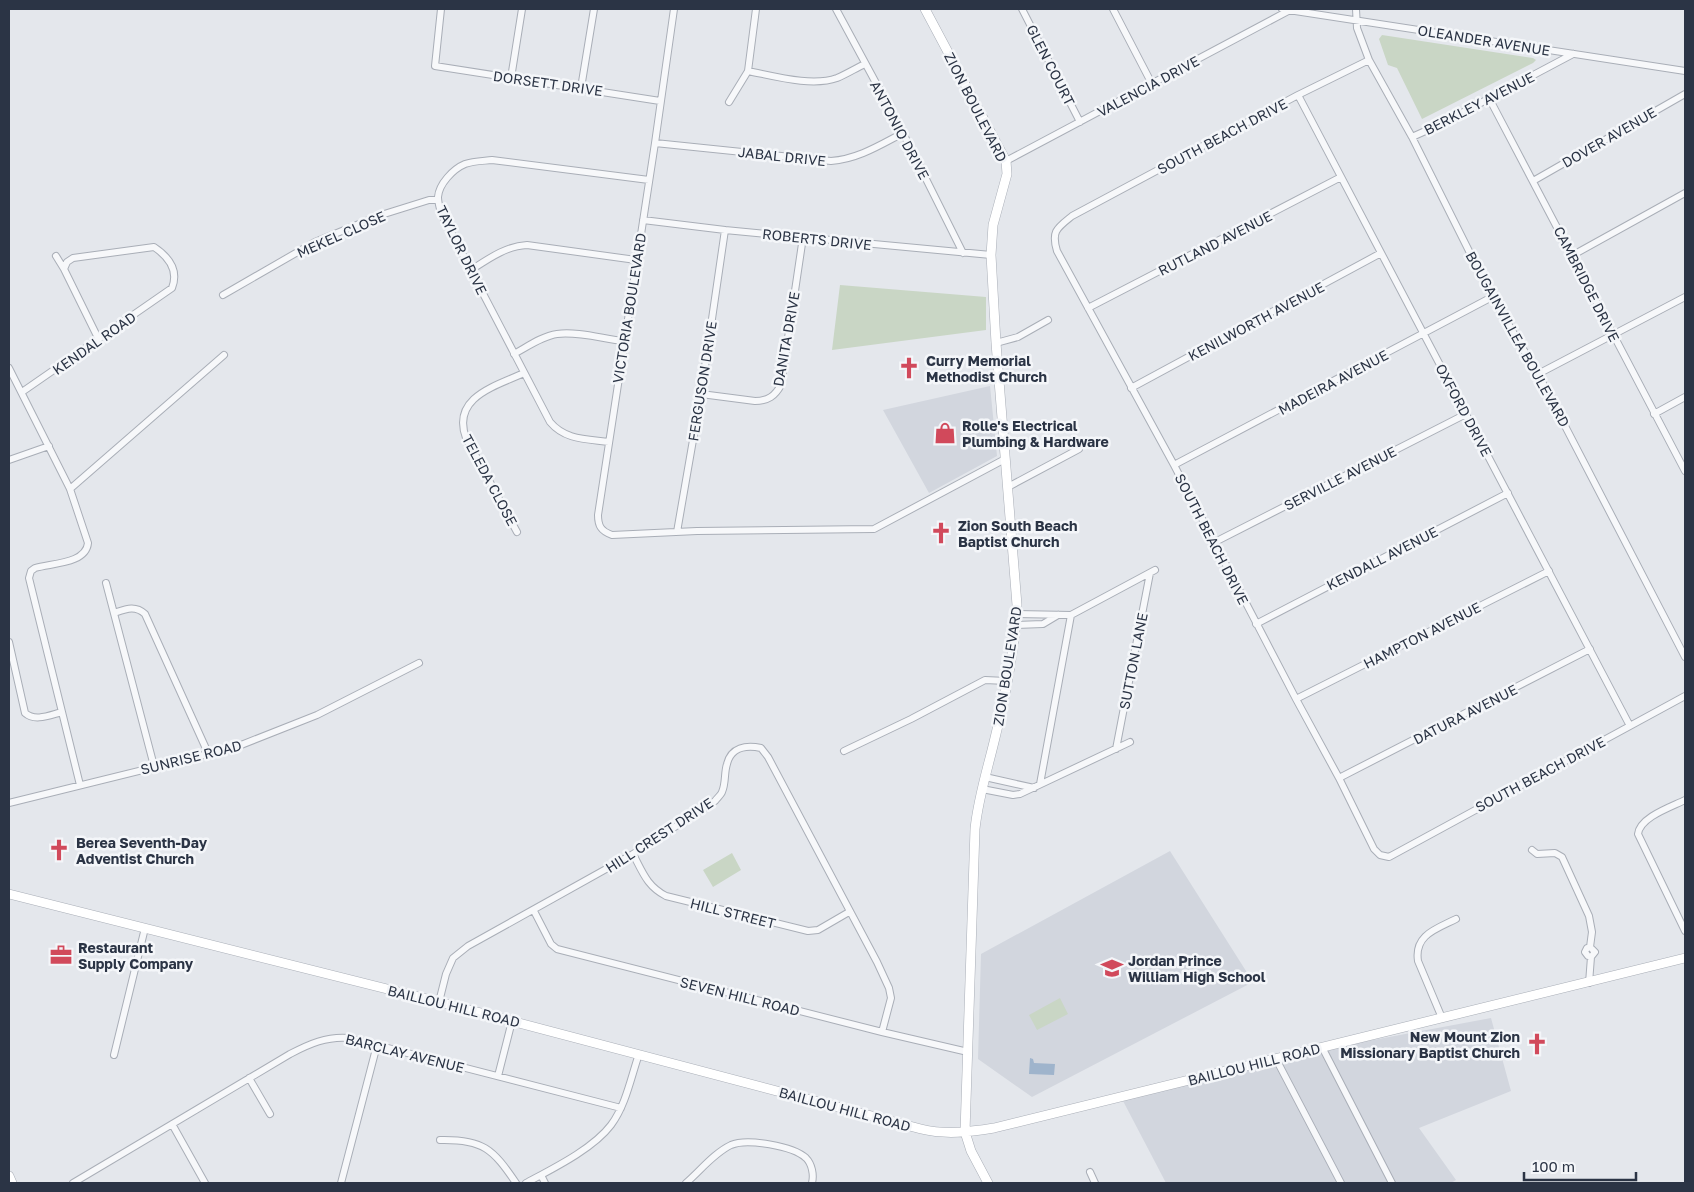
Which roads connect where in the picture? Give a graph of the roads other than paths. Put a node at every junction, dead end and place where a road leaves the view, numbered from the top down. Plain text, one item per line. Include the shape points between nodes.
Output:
1 (441, 9) edge
2 (522, 9) edge
3 (594, 9) edge
4 (674, 9) edge
5 (756, 9) edge
6 (836, 9) edge
7 (925, 9) edge
8 (1022, 9) edge
9 (1113, 9) edge
10 (1282, 9) edge
11 (1356, 9) edge
12 (1290, 10) junction
13 (1356, 20) junction
14 (1574, 54) junction
15 (1368, 60) junction
16 (865, 64) junction
17 (748, 71) junction
18 (1685, 71) edge
19 (511, 78) junction
20 (1152, 84) junction
21 (581, 88) junction
22 (1685, 94) edge
23 (1298, 95) junction
24 (1489, 98) junction
25 (660, 100) junction
26 (729, 102) dead end
27 (1080, 122) junction
28 (903, 133) junction
29 (1412, 137) junction
30 (655, 143) junction
31 (1006, 162) junction
32 (1341, 177) junction
33 (649, 180) junction
34 (1533, 181) junction
35 (1685, 193) edge
36 (438, 200) junction
37 (643, 220) junction
38 (725, 230) junction
39 (803, 237) junction
40 (963, 253) junction
41 (1381, 253) junction
42 (1573, 255) junction
43 (56, 256) dead end
44 (992, 256) junction
45 (636, 260) junction
46 (64, 269) junction
47 (470, 270) junction
48 (222, 295) dead end
49 (1492, 297) junction
50 (1685, 297) edge
51 (1088, 308) junction
52 (1048, 320) dead end
53 (1424, 334) junction
54 (1614, 336) junction
55 (98, 338) junction
56 (624, 342) junction
57 (996, 343) junction
58 (514, 354) junction
59 (224, 355) dead end
60 (9, 368) edge
61 (524, 373) junction
62 (1538, 374) junction
63 (11, 375) edge
64 (1131, 388) junction
65 (22, 392) junction
66 (701, 394) junction
67 (1685, 397) edge
68 (1466, 414) junction
69 (1654, 414) junction
70 (609, 442) junction
71 (49, 446) junction
72 (1079, 449) dead end
73 (1005, 459) junction
74 (9, 460) edge
75 (1174, 465) junction
76 (1685, 471) edge
77 (1008, 487) junction
78 (70, 489) junction
79 (1508, 493) junction
80 (516, 532) dead end
81 (677, 532) junction
82 (1213, 543) junction
83 (1549, 571) junction
84 (106, 583) dead end
85 (114, 613) junction
86 (1016, 614) junction
87 (1058, 615) junction
88 (1070, 615) junction
89 (1256, 624) junction
90 (1016, 625) junction
91 (9, 642) edge
92 (1590, 649) junction
93 (1685, 657) edge
94 (419, 663) dead end
95 (1006, 681) junction
96 (1685, 696) edge
97 (1296, 699) junction
98 (62, 712) junction
99 (1630, 726) junction
100 (1130, 742) dead end
101 (1116, 749) junction
102 (844, 751) dead end
103 (208, 753) junction
104 (154, 766) junction
105 (986, 777) junction
106 (1339, 778) junction
107 (1040, 784) junction
108 (80, 785) junction
109 (1034, 788) junction
110 (982, 789) junction
111 (1685, 800) edge
112 (9, 803) edge
113 (1532, 850) dead end
114 (633, 854) junction
115 (9, 894) edge
116 (534, 911) junction
117 (849, 912) junction
118 (1456, 919) dead end
119 (145, 928) junction
120 (1685, 930) edge
121 (1685, 958) edge
122 (1589, 982) junction
123 (439, 1002) junction
124 (1442, 1018) junction
125 (512, 1021) junction
126 (882, 1032) junction
127 (377, 1045) junction
128 (1322, 1047) junction
129 (968, 1052) junction
130 (639, 1054) junction
131 (114, 1055) dead end
132 (1276, 1059) junction
133 (498, 1076) junction
134 (249, 1078) junction
135 (621, 1108) junction
136 (270, 1114) dead end
137 (172, 1124) junction
138 (965, 1132) junction
139 (440, 1140) dead end
140 (1090, 1172) dead end
141 (541, 1175) junction
142 (9, 1176) edge
143 (12, 1183) edge
144 (73, 1183) edge
145 (205, 1183) edge
146 (340, 1183) edge
147 (516, 1183) edge
148 (526, 1183) edge
149 (546, 1183) edge
150 (686, 1183) edge
151 (812, 1183) edge
152 (988, 1183) edge
153 (1095, 1183) edge
154 (1341, 1183) edge
155 (1392, 1183) edge

1 - 19 street, DORSETT DRIVE via 435,66
2 - 19 street
3 - 21 street
4 - 25 street, VICTORIA BOULEVARD
5 - 17 street
6 - 16 street, ANTONIO DRIVE
7 - 31 main road, ZION BOULEVARD
8 - 27 street, GLEN COURT
9 - 20 street
10 - 12 street, OLEANDER AVENUE
11 - 13 street, BOUGAINVILLEA BOULEVARD
12 - 13 street, OLEANDER AVENUE
12 - 20 street, VALENCIA DRIVE
13 - 14 street, OLEANDER AVENUE
13 - 15 street, BOUGAINVILLEA BOULEVARD
14 - 18 street, OLEANDER AVENUE
14 - 24 street, BERKLEY AVENUE
15 - 23 street, SOUTH BEACH DRIVE
15 - 29 street, BOUGAINVILLEA BOULEVARD
16 - 17 street via 837,78 825,80 801,80
16 - 28 street, ANTONIO DRIVE
17 - 26 street
19 - 21 street, DORSETT DRIVE
20 - 27 street, VALENCIA DRIVE
21 - 25 street, DORSETT DRIVE
22 - 34 street, DOVER AVENUE
23 - 32 street, OXFORD DRIVE
23 - 51 street, SOUTH BEACH DRIVE via 1060,225 1054,240 1057,251
24 - 29 street, BERKLEY AVENUE
24 - 34 street, CAMBRIDGE DRIVE
25 - 30 street, VICTORIA BOULEVARD
27 - 31 street, VALENCIA DRIVE
28 - 30 street, JABAL DRIVE via 861,155 831,161
28 - 40 street, ANTONIO DRIVE
29 - 49 street, BOUGAINVILLEA BOULEVARD
30 - 33 street, VICTORIA BOULEVARD
31 - 44 main road, ZION BOULEVARD via 1007,174 994,225
32 - 41 street, OXFORD DRIVE
32 - 51 street, RUTLAND AVENUE
33 - 36 street, TAYLOR DRIVE via 492,160 463,165 446,180
33 - 37 street, VICTORIA BOULEVARD
34 - 42 street, CAMBRIDGE DRIVE
35 - 42 street
36 - 47 street, TAYLOR DRIVE
36 - 48 street, MEKEL CLOSE via 382,215 314,242
37 - 38 street, ROBERTS DRIVE
37 - 45 street, VICTORIA BOULEVARD
38 - 39 street, ROBERTS DRIVE
38 - 66 street, FERGUSON DRIVE
39 - 40 street, ROBERTS DRIVE
39 - 66 street, DANITA DRIVE via 781,385 777,392 755,402
40 - 44 street, ROBERTS DRIVE
41 - 53 street, OXFORD DRIVE
41 - 64 street, KENILWORTH AVENUE
42 - 54 street, CAMBRIDGE DRIVE
43 - 46 street
44 - 57 main road, ZION BOULEVARD
45 - 47 street via 527,245 506,249
45 - 56 street, VICTORIA BOULEVARD
46 - 55 street
46 - 55 street, KENDAL ROAD via 73,258 154,246 168,259 175,273 172,288
47 - 58 street, TAYLOR DRIVE
49 - 53 street, MADEIRA AVENUE
49 - 62 street, BOUGAINVILLEA BOULEVARD
50 - 54 street
51 - 64 street, SOUTH BEACH DRIVE
52 - 57 street via 1018,337
53 - 68 street, OXFORD DRIVE
53 - 75 street, MADEIRA AVENUE
54 - 62 street
54 - 69 street, CAMBRIDGE DRIVE
55 - 65 street, KENDAL ROAD
56 - 58 street via 556,334
56 - 70 street, VICTORIA BOULEVARD
57 - 73 main road, ZION BOULEVARD
58 - 61 street, TAYLOR DRIVE
59 - 78 street
60 - 63 street
61 - 70 street, TAYLOR DRIVE via 556,429 572,437
61 - 80 street, TELEDA CLOSE via 472,400 466,406 463,428
62 - 93 street, BOUGAINVILLEA BOULEVARD
63 - 65 street
64 - 75 street, SOUTH BEACH DRIVE
65 - 71 street
66 - 81 street, FERGUSON DRIVE
67 - 69 street
68 - 79 street, OXFORD DRIVE
68 - 82 street, SERVILLE AVENUE
69 - 76 street, CAMBRIDGE DRIVE
70 - 81 street, VICTORIA BOULEVARD via 598,525 612,535
71 - 74 street
71 - 78 street
72 - 77 street
73 - 77 main road, ZION BOULEVARD
73 - 81 street via 874,529
75 - 82 street, SOUTH BEACH DRIVE
77 - 86 main road, ZION BOULEVARD
78 - 98 street via 87,539 86,550 70,560 35,568 29,578
79 - 83 street, OXFORD DRIVE
79 - 89 street, KENDALL AVENUE
82 - 89 street, SOUTH BEACH DRIVE
83 - 92 street, OXFORD DRIVE
83 - 97 street, HAMPTON AVENUE
84 - 85 street
85 - 103 street via 131,608 145,614
85 - 104 street
86 - 87 street
86 - 90 main road, ZION BOULEVARD
87 - 88 street
87 - 90 street via 1043,624
88 - 101 street, SUTTON LANE via 1153,572
88 - 107 street
89 - 97 street, SOUTH BEACH DRIVE
90 - 95 main road, ZION BOULEVARD
91 - 98 street via 25,713 37,718
92 - 99 street, OXFORD DRIVE
92 - 106 street, DATURA AVENUE
94 - 103 street, SUNRISE ROAD via 317,715 236,747
95 - 102 street via 985,680
95 - 105 main road, ZION BOULEVARD
96 - 99 street, SOUTH BEACH DRIVE
97 - 106 street, SOUTH BEACH DRIVE
98 - 108 street
99 - 106 street, SOUTH BEACH DRIVE via 1389,857 1374,849
100 - 101 street
101 - 107 street
103 - 104 street, SUNRISE ROAD
104 - 108 street, SUNRISE ROAD
105 - 109 street
105 - 110 main road, ZION BOULEVARD
107 - 109 street
108 - 112 street, SUNRISE ROAD
109 - 110 street via 1013,795
110 - 129 main road, ZION BOULEVARD via 973,852
111 - 120 street via 1641,825 1638,834
113 - 122 street via 1537,854 1551,852 1562,856 1589,916 1590,947 1595,952 1591,957
114 - 116 street, HILL CREST DRIVE
114 - 117 street, HILL STREET via 649,884 666,896 808,931 818,930
114 - 117 street, HILL CREST DRIVE via 715,801 722,792 727,763 738,748 761,748
115 - 119 main road, BAILLOU HILL ROAD
116 - 123 street, HILL CREST DRIVE via 468,946 453,958
116 - 126 street, SEVEN HILL ROAD via 550,944 557,949
117 - 126 street, HILL CREST DRIVE via 889,988 891,998
118 - 124 street via 1431,932 1418,946 1418,961
119 - 123 main road, BAILLOU HILL ROAD
119 - 131 street
121 - 122 main road, BAILLOU HILL ROAD
122 - 124 main road, BAILLOU HILL ROAD
123 - 125 main road, BAILLOU HILL ROAD
124 - 128 main road, BAILLOU HILL ROAD
125 - 130 main road, BAILLOU HILL ROAD
125 - 133 street
126 - 129 street, SEVEN HILL ROAD
127 - 133 street, BARCLAY AVENUE
127 - 134 street, BARCLAY AVENUE via 349,1038 325,1039 300,1049
127 - 146 street
128 - 132 main road, BAILLOU HILL ROAD
128 - 155 street
129 - 138 main road, ZION BOULEVARD
130 - 135 street
130 - 138 main road, BAILLOU HILL ROAD via 921,1129 942,1133
132 - 138 main road, BAILLOU HILL ROAD via 1003,1126
132 - 154 street
133 - 135 street, BARCLAY AVENUE
134 - 136 street
134 - 137 street, BARCLAY AVENUE
135 - 141 street via 612,1124 592,1144
137 - 144 street, BARCLAY AVENUE
137 - 145 street
138 - 152 main road
139 - 147 street via 463,1140 482,1146 501,1161
140 - 153 street
141 - 148 street
141 - 149 street
142 - 143 main road
150 - 151 street via 724,1149 748,1142 799,1153 810,1164

